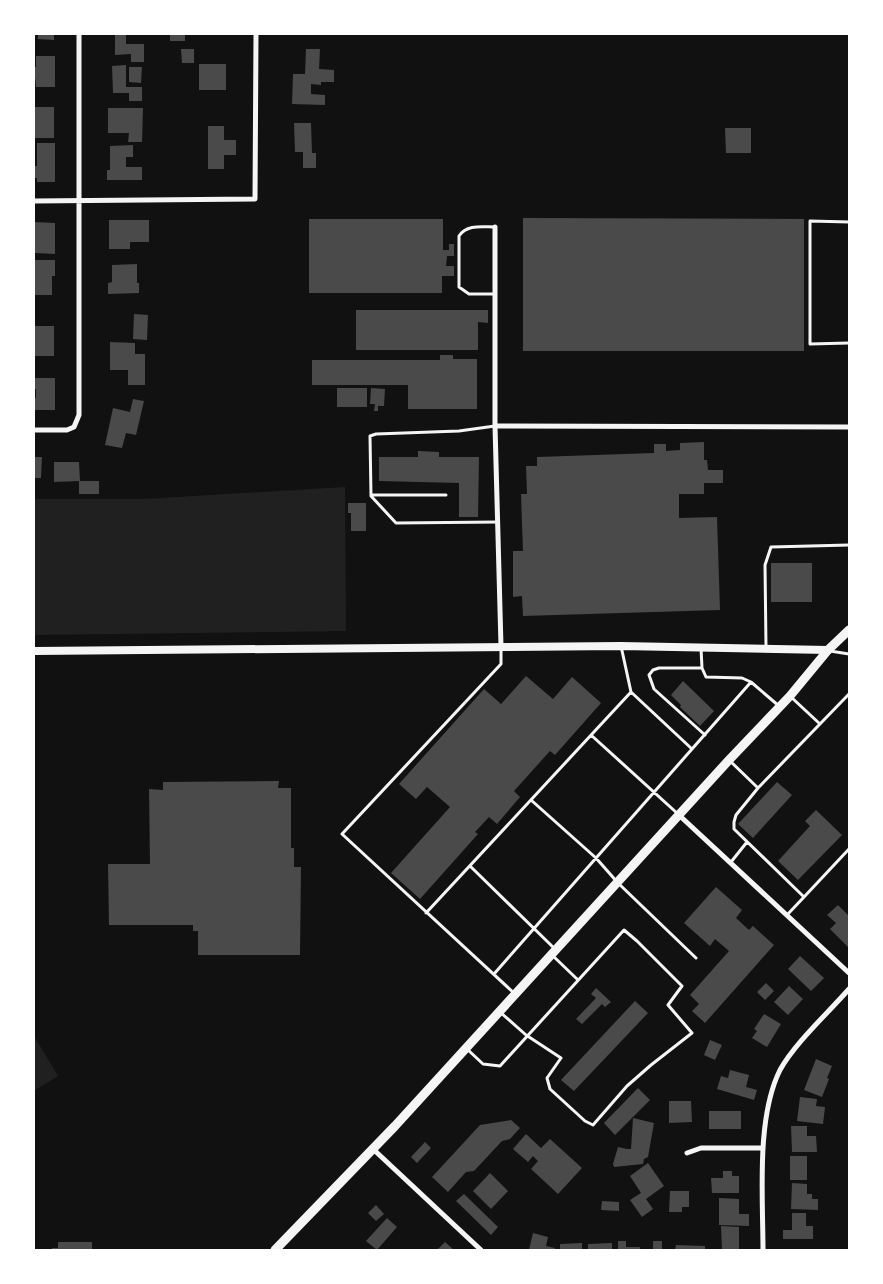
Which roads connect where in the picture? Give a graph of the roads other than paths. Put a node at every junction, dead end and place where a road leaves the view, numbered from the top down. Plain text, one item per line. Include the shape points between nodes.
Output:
1 (79, 34) edge
2 (256, 34) edge
3 (34, 201) edge
4 (80, 201) junction
5 (849, 222) edge
6 (495, 227) joint
7 (495, 294) junction
8 (849, 343) edge
9 (495, 426) junction
10 (849, 427) edge
11 (34, 430) edge
12 (446, 495) dead end
13 (371, 496) junction
14 (498, 522) junction
15 (849, 545) edge
16 (849, 630) edge
17 (501, 646) junction
18 (621, 646) junction
19 (701, 648) junction
20 (766, 649) junction
21 (828, 650) junction
22 (34, 651) edge
23 (849, 654) edge
24 (702, 668) junction
25 (751, 682) junction
26 (631, 692) junction
27 (849, 694) edge
28 (790, 696) junction
29 (780, 707) junction
30 (820, 724) junction
31 (591, 735) junction
32 (705, 735) junction
33 (692, 749) junction
34 (729, 760) junction
35 (758, 788) junction
36 (654, 793) junction
37 (531, 800) junction
38 (680, 816) junction
39 (748, 842) junction
40 (849, 849) edge
41 (596, 858) junction
42 (731, 862) junction
43 (470, 866) junction
44 (618, 883) junction
45 (804, 897) junction
46 (426, 913) junction
47 (787, 915) junction
48 (534, 929) junction
49 (554, 953) junction
50 (696, 958) dead end
51 (849, 973) edge
52 (494, 974) junction
53 (577, 979) junction
54 (849, 990) edge
55 (515, 994) junction
56 (499, 1011) junction
57 (526, 1035) junction
58 (466, 1048) junction
59 (763, 1148) junction
60 (373, 1149) junction
61 (687, 1153) dead end
62 (275, 1250) edge
63 (482, 1250) edge
64 (762, 1250) edge

1 - 4 street
2 - 4 street via 256,200
3 - 4 street
4 - 11 street via 79,415 74,427 67,430
5 - 8 lane via 810,221 810,344
6 - 7 street
6 - 7 lane via 470,228 459,236 459,287 469,294
7 - 9 street
9 - 10 street
9 - 13 lane via 370,436
9 - 14 street
12 - 13 lane
13 - 14 lane via 396,522
14 - 17 street
15 - 20 lane via 771,547 765,565
16 - 21 main road
17 - 18 street
17 - 22 street
17 - 46 lane via 501,664 342,834
18 - 19 street
18 - 26 lane
19 - 20 street
19 - 24 lane
20 - 21 street
21 - 23 lane
21 - 28 main road
24 - 25 lane via 706,677 742,678
24 - 32 lane via 659,668 649,675 654,689
25 - 29 lane
25 - 32 lane
26 - 31 lane
26 - 33 lane
27 - 30 lane
28 - 29 main road
28 - 30 lane
29 - 34 main road
30 - 35 lane
31 - 36 lane
31 - 37 lane
32 - 33 lane
33 - 36 lane
34 - 35 lane
34 - 38 main road
35 - 39 lane via 734,822 734,829
36 - 38 lane
36 - 41 lane
37 - 41 lane
37 - 43 lane
38 - 42 street
38 - 44 main road
39 - 42 lane
39 - 45 lane
40 - 45 lane
41 - 44 lane
41 - 48 lane
42 - 47 street
43 - 46 lane
43 - 48 lane
44 - 49 main road
44 - 50 lane
45 - 47 lane
46 - 52 lane
47 - 51 street
48 - 49 lane
48 - 52 lane
49 - 53 lane
49 - 55 main road
52 - 55 lane
53 - 57 lane
53 - 57 lane via 624,930 682,986 668,1005 692,1032 627,1086 593,1125 550,1089 547,1078 561,1058
54 - 59 street via 791,1053 780,1070 766,1110
55 - 56 main road
56 - 57 lane
56 - 58 main road
57 - 58 lane via 500,1066 483,1064
58 - 60 main road
59 - 61 street via 701,1148
59 - 64 street
60 - 62 main road
60 - 63 street

